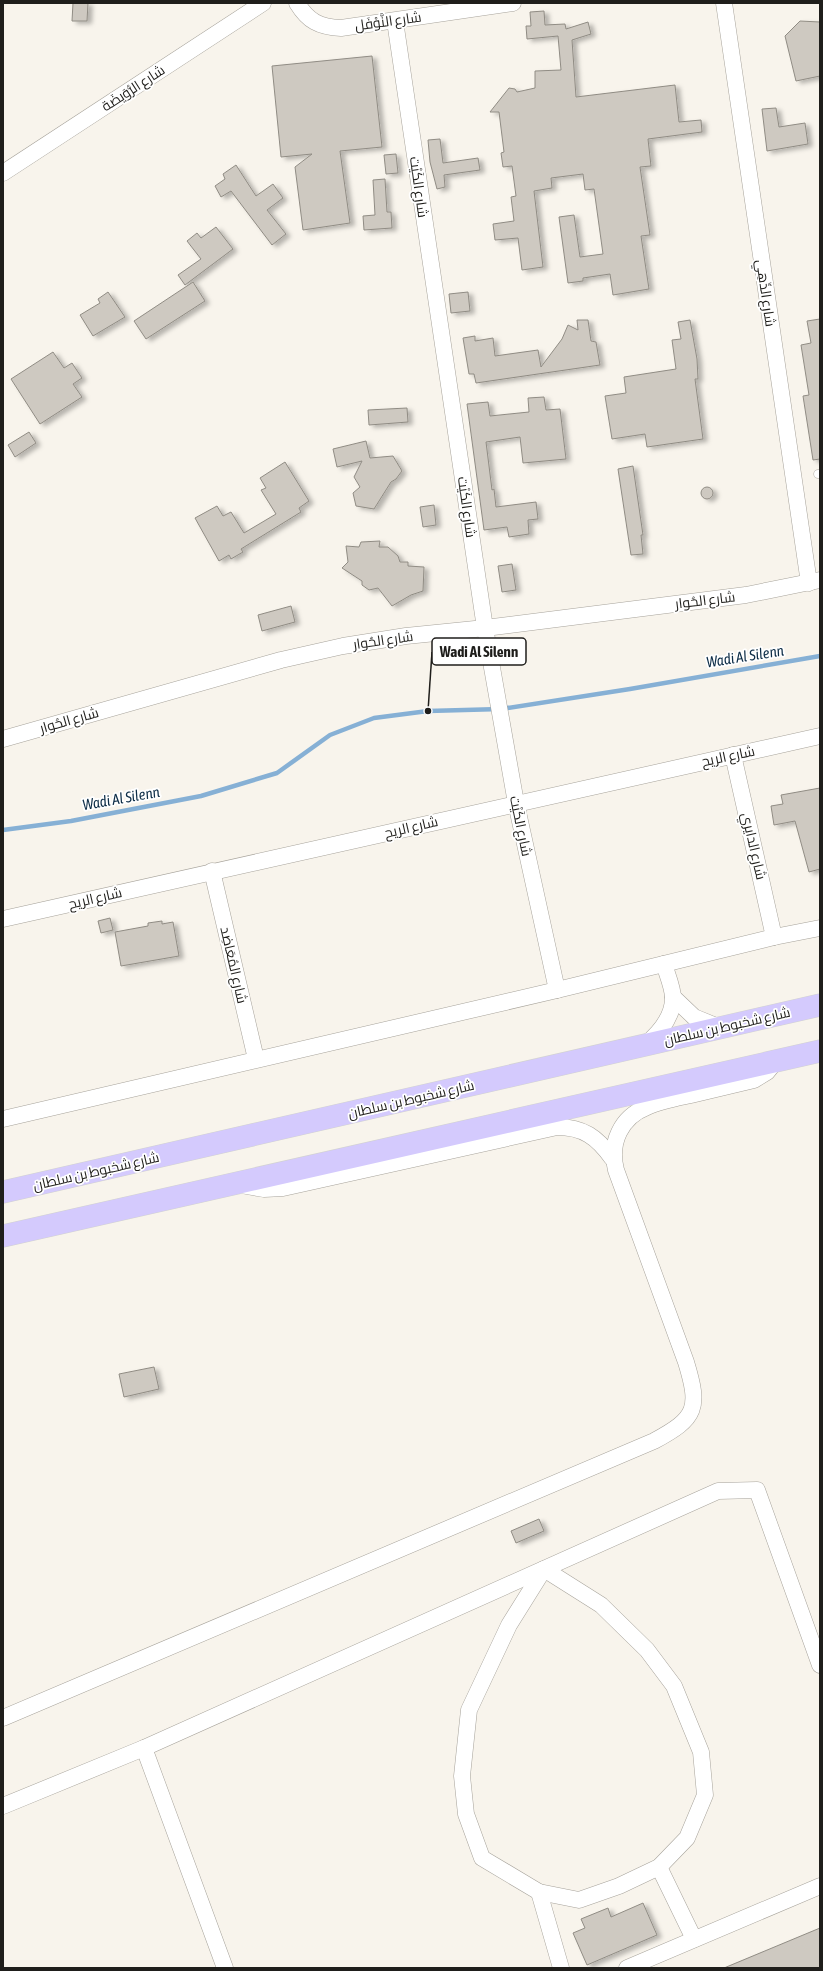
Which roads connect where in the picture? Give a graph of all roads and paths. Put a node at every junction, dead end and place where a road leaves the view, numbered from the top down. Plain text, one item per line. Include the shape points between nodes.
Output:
1 (263, 3) edge
2 (297, 3) edge
3 (513, 3) edge
4 (724, 3) edge
5 (394, 21) junction
6 (3, 173) edge
7 (815, 582) edge
8 (484, 628) junction
9 (820, 736) edge
10 (3, 739) edge
11 (734, 755) junction
12 (516, 803) junction
13 (212, 871) junction
14 (3, 919) edge
15 (820, 928) edge
16 (774, 937) junction
17 (664, 964) junction
18 (557, 990) junction
19 (673, 998) junction
20 (820, 1005) edge
21 (721, 1028) junction
22 (644, 1045) junction
23 (820, 1051) edge
24 (256, 1059) junction
25 (776, 1061) junction
26 (3, 1119) edge
27 (612, 1158) junction
28 (237, 1184) junction
29 (3, 1192) edge
30 (3, 1236) edge
31 (544, 1569) junction
32 (820, 1665) edge
33 (3, 1718) edge
34 (144, 1748) junction
35 (3, 1806) edge
36 (659, 1867) junction
37 (820, 1886) edge
38 (539, 1892) junction
39 (694, 1940) junction
40 (226, 1968) edge
41 (561, 1968) edge
42 (627, 1968) edge

1 - 6 street, شارع الرُّوَيضَة
2 - 5 street, شارع النَّوْفَل via 308,18 331,27
3 - 5 street, شارع النَّوْفَل
4 - 7 street, شارع الدِّهِي
5 - 8 street, شارع الكَيْت
7 - 8 street, شارع الحُوار via 746,595
8 - 10 street, شارع الحُوار via 406,636 343,646 281,660
8 - 12 street, شارع الكَيْت
9 - 11 street, شارع الريح
11 - 12 street, شارع الريح
11 - 16 street, شارع الدايري
12 - 13 street, شارع الريح
12 - 18 street, شارع الكَيْت
13 - 14 street, شارع الريح
13 - 24 street, شارع المُعَاضِد
15 - 16 street
16 - 17 street
17 - 18 street
17 - 19 street
18 - 24 street
19 - 21 street via 694,1017
19 - 22 street via 664,1024
20 - 21 main road, شارع شخبوط بن سلطان
21 - 22 main road, شارع شخبوط بن سلطان
22 - 29 main road, شارع شخبوط بن سلطان
23 - 25 main road
24 - 26 street
25 - 27 street via 767,1072 754,1080 657,1103 637,1112 622,1127
25 - 28 main road
27 - 28 street via 602,1144 592,1136 569,1127 557,1127 283,1188 259,1188
27 - 33 street via 694,1387 692,1411 677,1429
28 - 30 main road
31 - 32 street via 718,1492 757,1490
31 - 34 street
31 - 36 street via 600,1605 647,1650 674,1686 701,1752 705,1794 687,1838
31 - 38 street via 509,1625 469,1710 462,1776 466,1814 482,1858
34 - 35 street
34 - 40 street
36 - 38 street via 619,1886 579,1900
36 - 39 street
37 - 39 street
38 - 41 street
39 - 42 street

